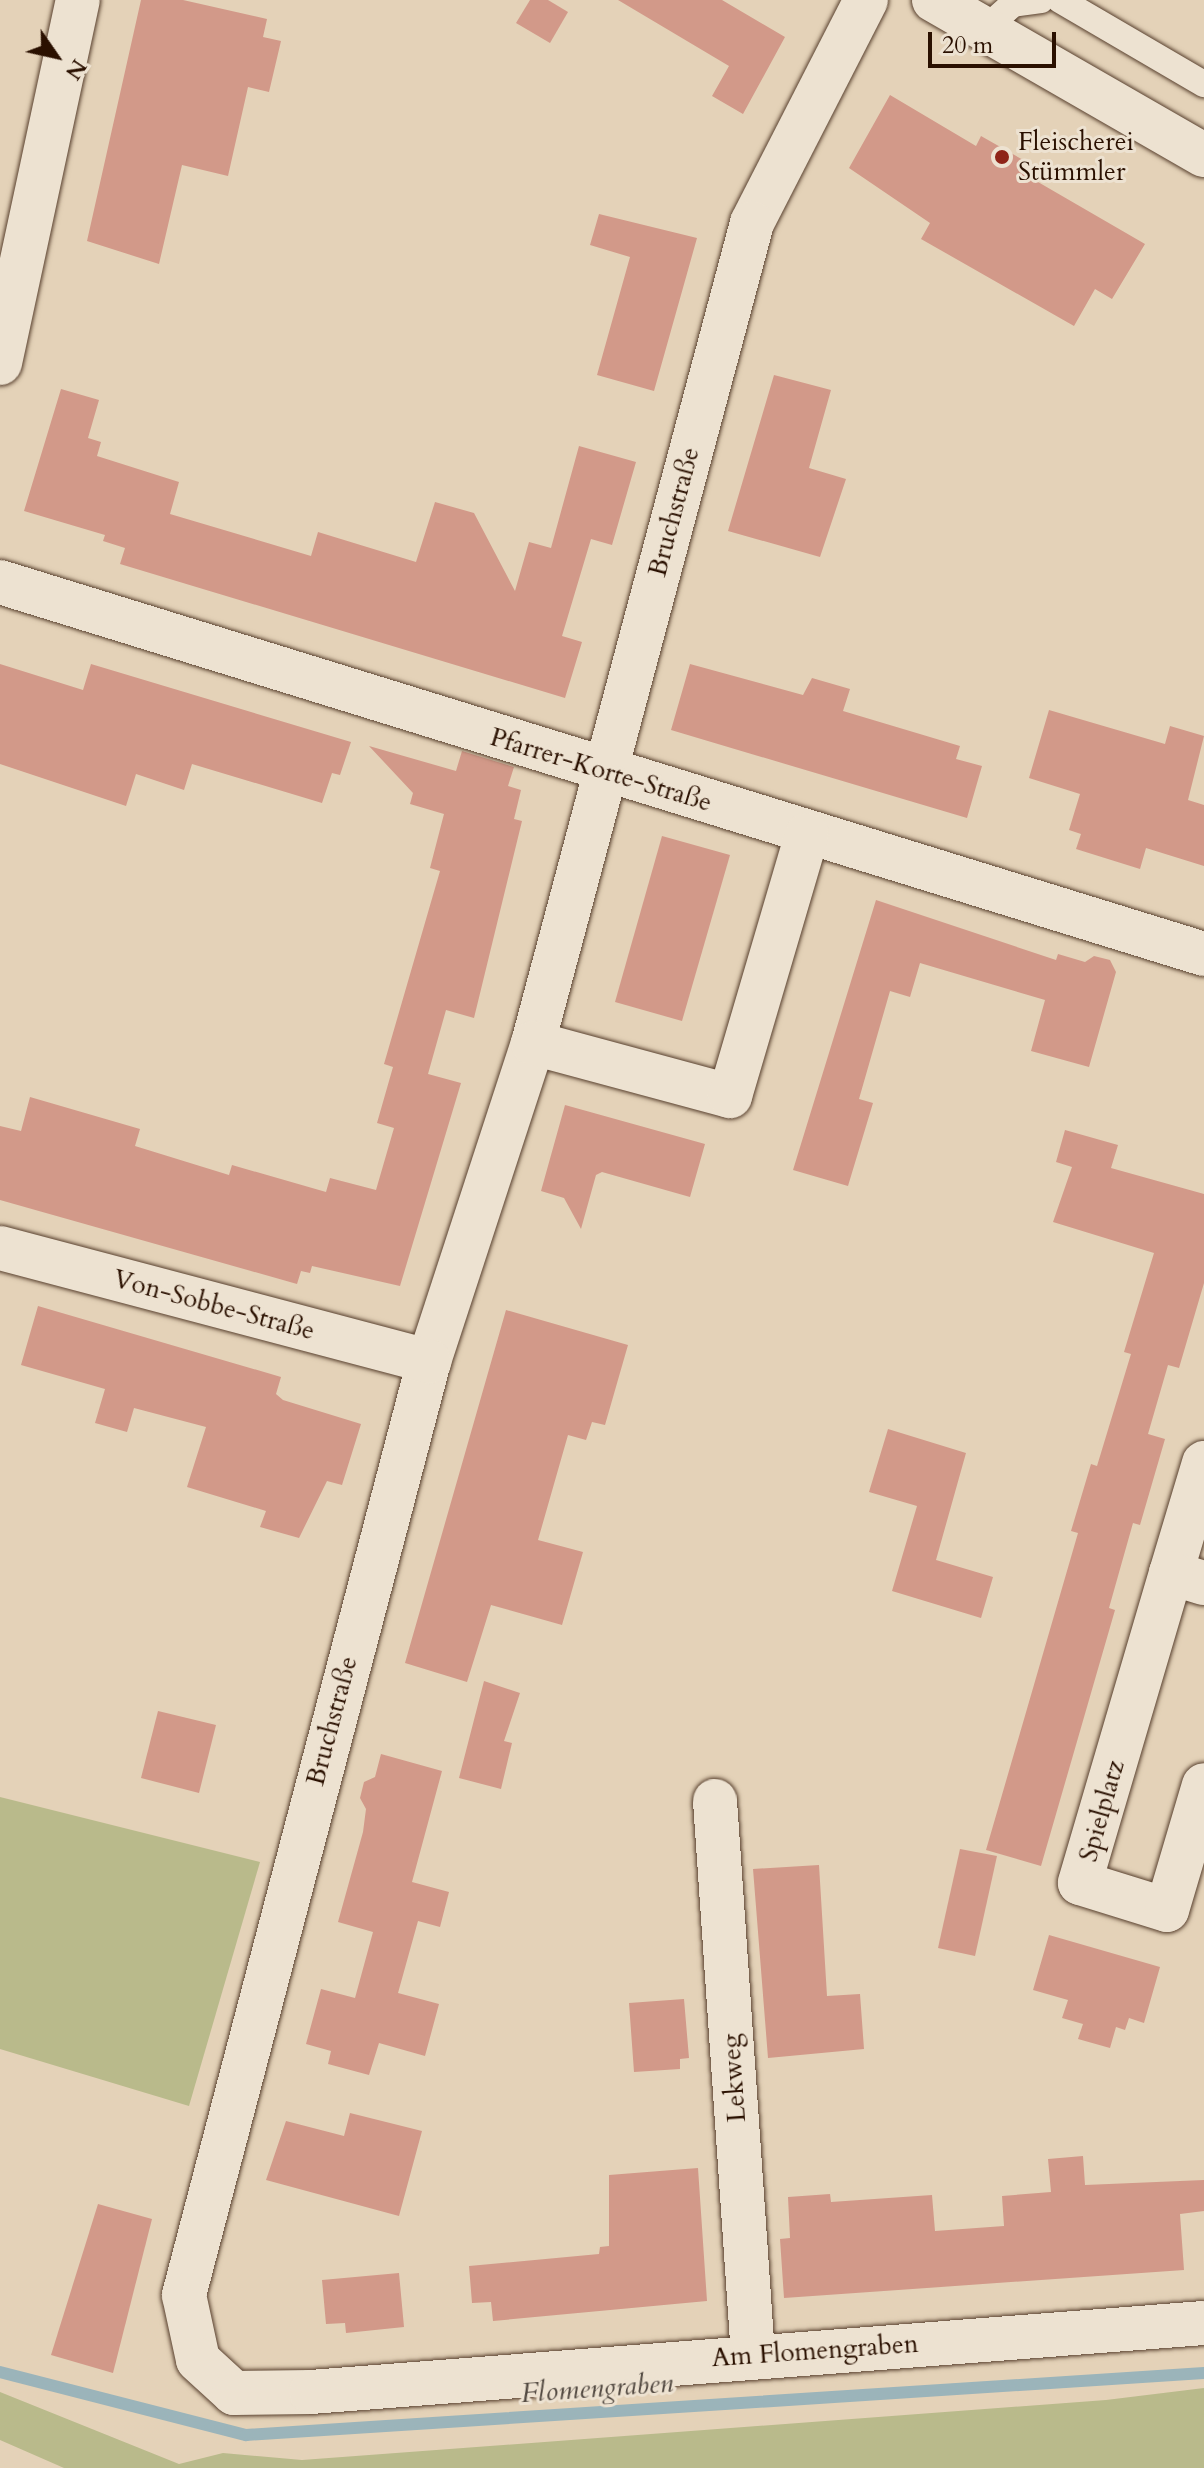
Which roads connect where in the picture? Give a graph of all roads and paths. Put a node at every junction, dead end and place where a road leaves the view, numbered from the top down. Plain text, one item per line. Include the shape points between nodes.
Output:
1 (78, 0) edge
2 (866, 0) edge
3 (934, 0) edge
4 (1041, 0) edge
5 (1060, 0) edge
6 (984, 30) junction
7 (1204, 84) edge
8 (1204, 155) edge
9 (0, 363) edge
10 (0, 582) edge
11 (603, 770) junction
12 (807, 835) junction
13 (1204, 954) edge
14 (533, 1043) junction
15 (0, 1248) edge
16 (429, 1361) junction
17 (1204, 1463) edge
18 (1188, 1578) edge
19 (1204, 1785) edge
20 (715, 1801) dead end
21 (1204, 2323) edge
22 (753, 2356) junction
23 (234, 2393) joint

1 - 9 street
2 - 11 street, Bruchstraße via 752,223
3 - 6 street
4 - 6 lane via 1013,4
5 - 7 lane
6 - 8 street
10 - 11 street, Pfarrer-Korte-Straße
11 - 12 street, Pfarrer-Korte-Straße
11 - 14 street, Bruchstraße
12 - 13 street, Pfarrer-Korte-Straße
12 - 14 street via 730,1096
14 - 16 street, Bruchstraße
15 - 16 street, Von-Sobbe-Straße
16 - 23 street, Bruchstraße via 184,2295 198,2360
17 - 18 street
18 - 19 street, Spielplatz via 1080,1883 1167,1910
20 - 22 street, Lekweg
21 - 22 street, Am Flomengraben
22 - 23 street, Am Flomengraben via 311,2392

